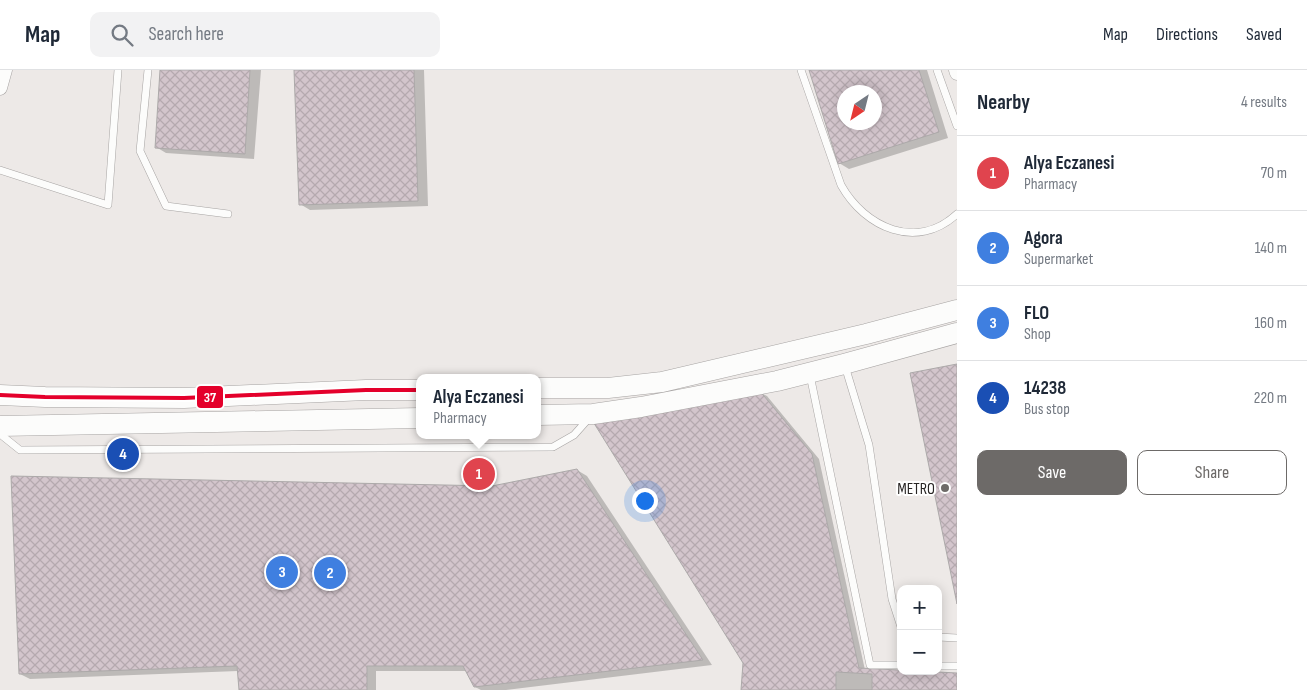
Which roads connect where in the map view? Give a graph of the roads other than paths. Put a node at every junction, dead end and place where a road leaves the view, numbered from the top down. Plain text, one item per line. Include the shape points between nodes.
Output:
1 (5, 70) edge
2 (118, 70) edge
3 (148, 70) edge
4 (801, 70) edge
5 (937, 70) edge
6 (0, 88) edge
7 (957, 126) edge
8 (0, 170) edge
9 (228, 214) dead end
10 (957, 214) edge
11 (957, 310) edge
12 (957, 333) edge
13 (844, 364) junction
14 (810, 373) junction
15 (541, 388) edge
16 (416, 390) edge
17 (0, 395) edge
18 (593, 414) junction
19 (541, 415) edge
20 (416, 418) edge
21 (0, 426) edge
22 (0, 434) edge
23 (897, 615) edge
24 (942, 638) edge
25 (957, 638) edge
26 (897, 666) edge
27 (942, 666) edge
28 (957, 666) edge

1 - 6 street
2 - 8 lane via 108,205
3 - 9 lane via 140,152 166,206
4 - 10 lane via 840,186 855,206 882,225 901,232 915,233 939,227
5 - 7 lane
11 - 15 street via 662,382 608,388
12 - 13 street
13 - 14 street
13 - 23 lane via 869,445
14 - 18 street
14 - 26 lane via 870,665
16 - 17 street via 184,398
18 - 19 street
18 - 22 lane via 574,435 553,447 20,450
20 - 21 street
24 - 25 lane
27 - 28 lane

